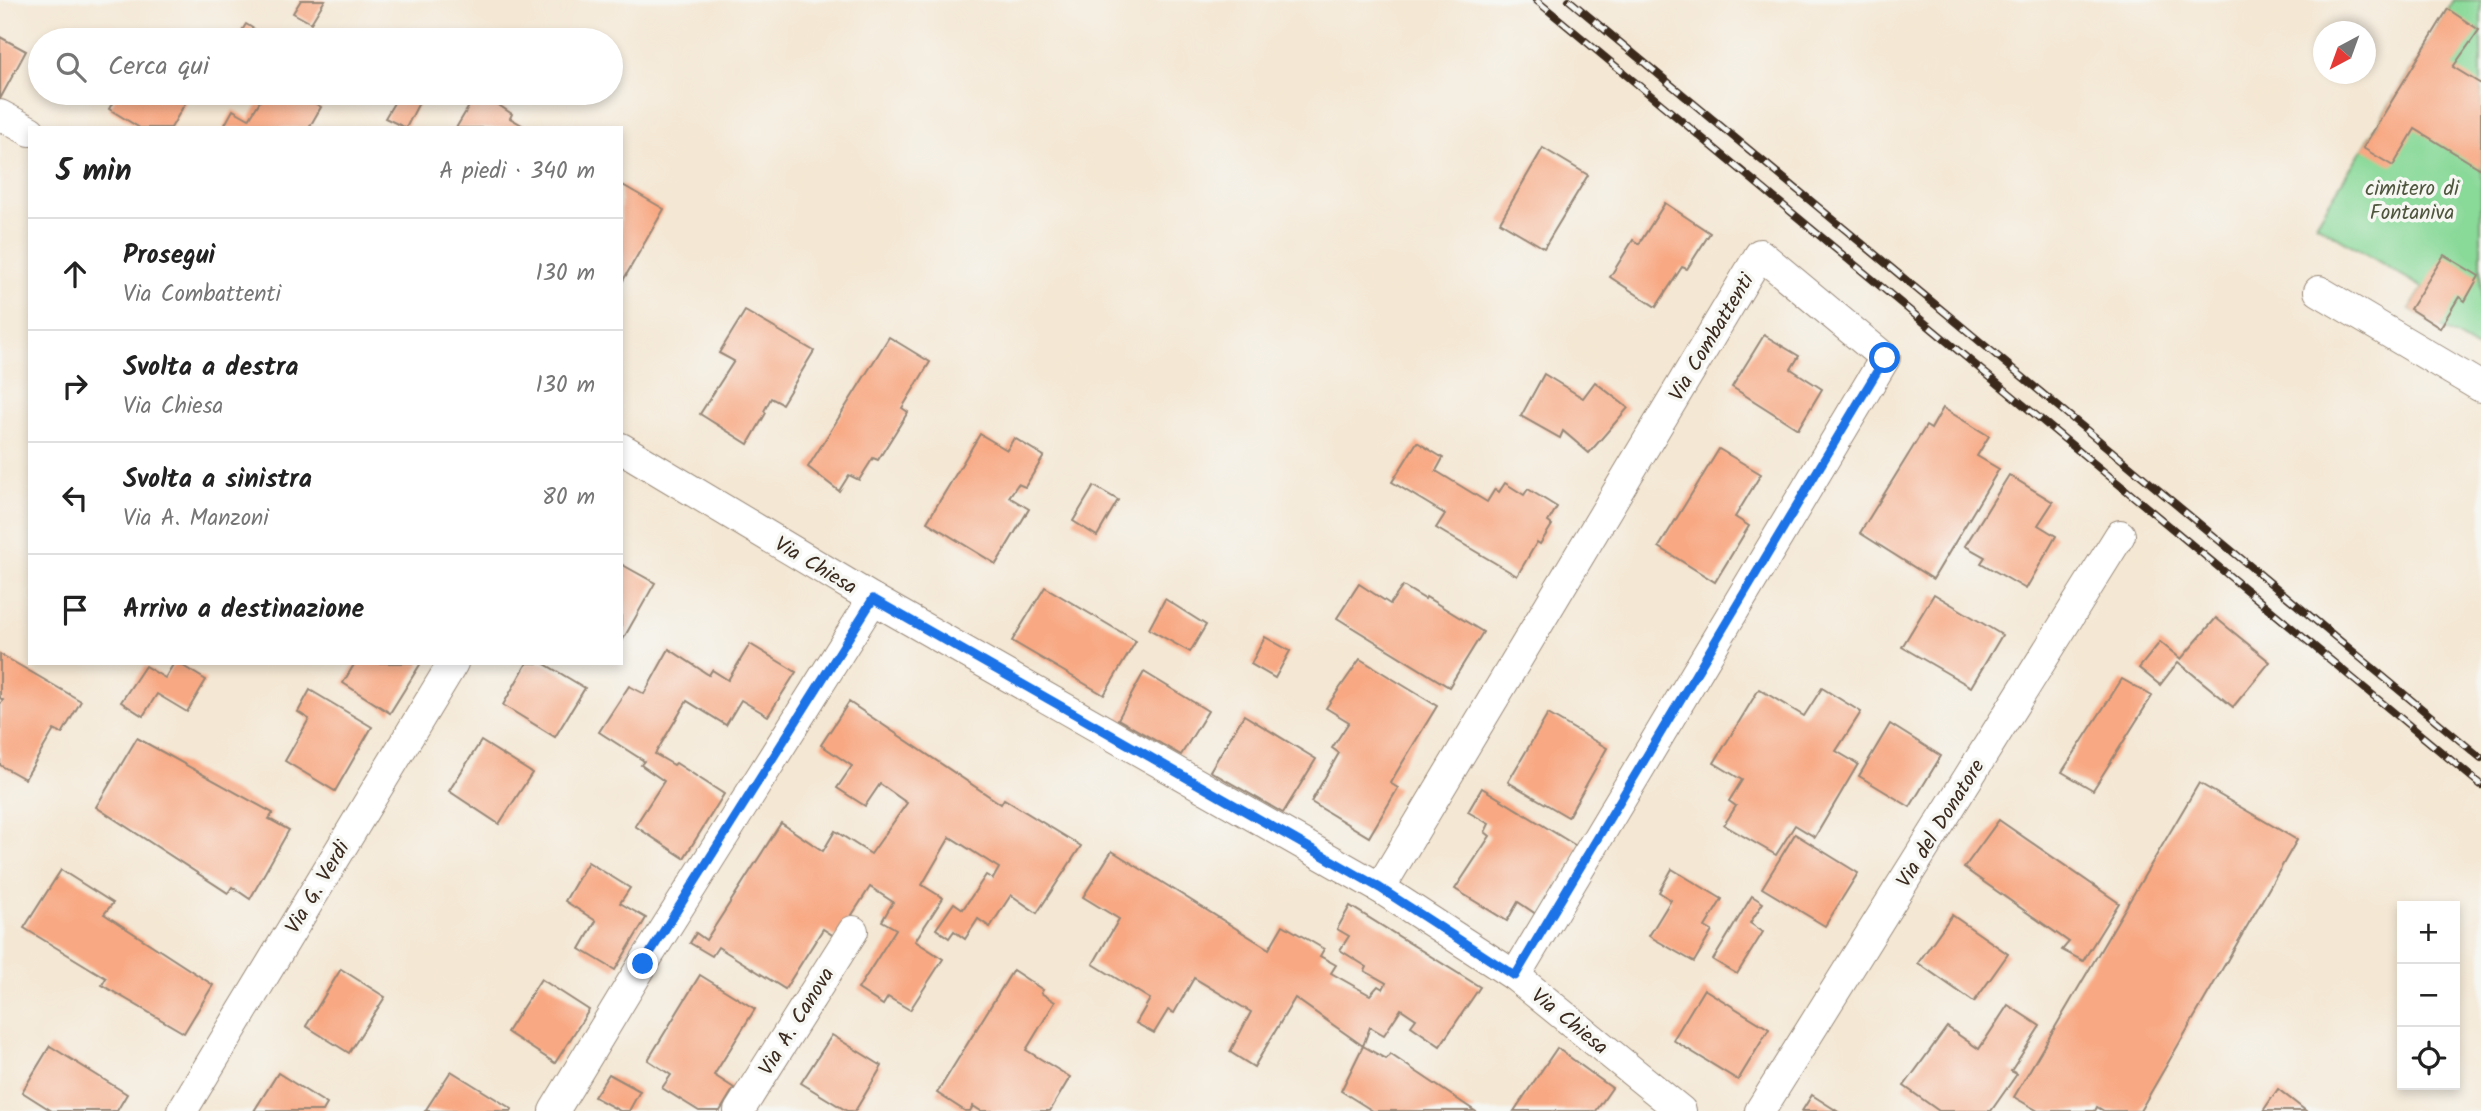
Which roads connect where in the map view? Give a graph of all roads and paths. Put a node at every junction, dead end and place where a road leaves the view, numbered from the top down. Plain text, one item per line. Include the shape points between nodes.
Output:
1 (0, 115) edge
2 (28, 130) edge
3 (2319, 291) dead end
4 (2481, 387) edge
5 (623, 449) edge
6 (2120, 535) dead end
7 (873, 599) junction
8 (452, 665) edge
9 (1380, 888) junction
10 (853, 931) dead end
11 (1515, 976) junction
12 (182, 1111) edge
13 (554, 1111) edge
14 (739, 1111) edge
15 (1681, 1111) edge
16 (1760, 1111) edge

1 - 2 street
3 - 4 street
5 - 7 street, Via Chiesa
6 - 16 street, Via del Donatore
7 - 9 street, Via Chiesa
7 - 13 street
8 - 12 street, Via G. Verdi
9 - 11 street, Via Chiesa
9 - 11 street, Via Combattenti via 1760,254 1885,358
10 - 14 street, Via A. Canova
11 - 15 street, Via Chiesa

